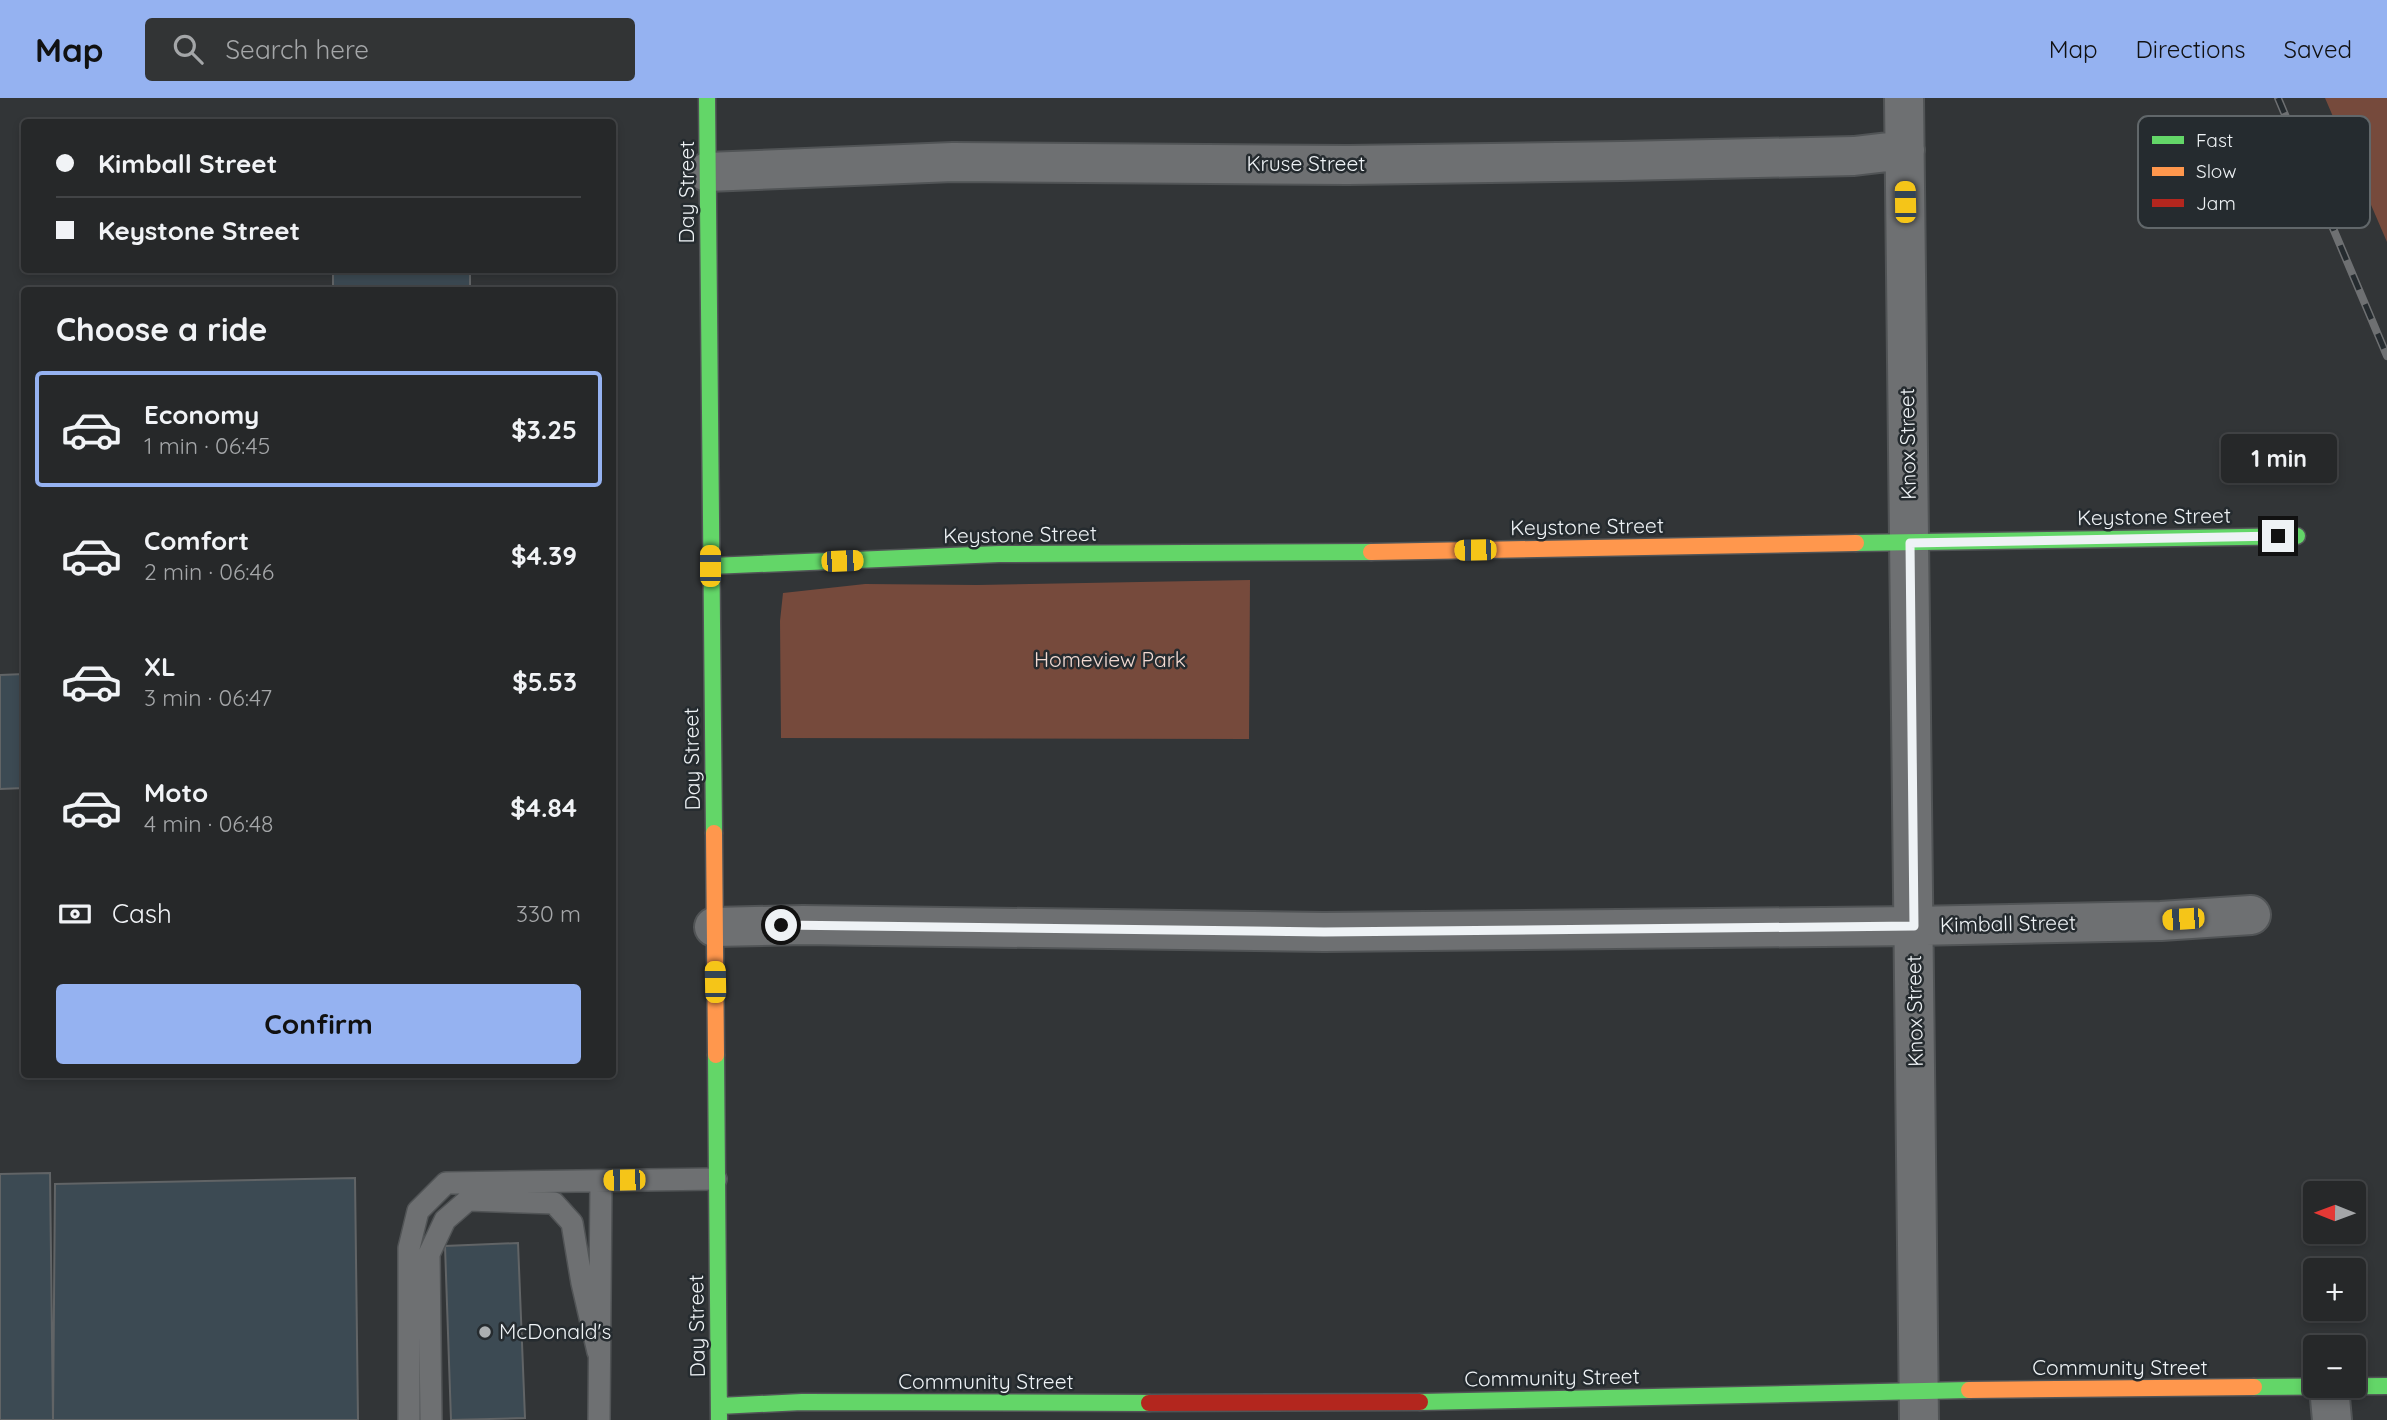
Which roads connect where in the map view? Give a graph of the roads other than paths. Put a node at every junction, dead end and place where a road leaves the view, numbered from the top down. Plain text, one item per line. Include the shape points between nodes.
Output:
1 (707, 98) edge
2 (1904, 98) edge
3 (1905, 150) junction
4 (707, 172) junction
5 (2297, 536) dead end
6 (1910, 543) junction
7 (710, 566) junction
8 (2251, 915) dead end
9 (1914, 926) junction
10 (714, 928) junction
11 (716, 1179) junction
12 (601, 1181) junction
13 (598, 1352) junction
14 (2387, 1386) edge
15 (2330, 1404) edge
16 (1919, 1406) edge
17 (719, 1413) edge
18 (409, 1420) edge
19 (431, 1420) edge
20 (599, 1420) edge

1 - 4 street, Day Street
2 - 3 street, Knox Street
3 - 4 street, Kruse Street via 1854,156 1622,161 1348,165 953,162
3 - 6 street, Knox Street
4 - 7 street, Day Street
5 - 6 street, Keystone Street
6 - 7 street, Keystone Street via 999,554
6 - 9 street, Knox Street
7 - 10 street, Day Street
8 - 9 street, Kimball Street
9 - 10 street, Kimball Street via 1324,932 803,925
9 - 16 street, Knox Street
10 - 11 street, Day Street
11 - 12 lane
11 - 17 street, Day Street
12 - 13 lane
12 - 18 lane via 446,1183 418,1211 409,1248
13 - 19 lane via 572,1223 554,1203 468,1200 445,1220 429,1254
13 - 20 lane
14 - 15 street, Community Street
15 - 16 street, Community Street via 2070,1388
16 - 17 street, Community Street via 803,1402

